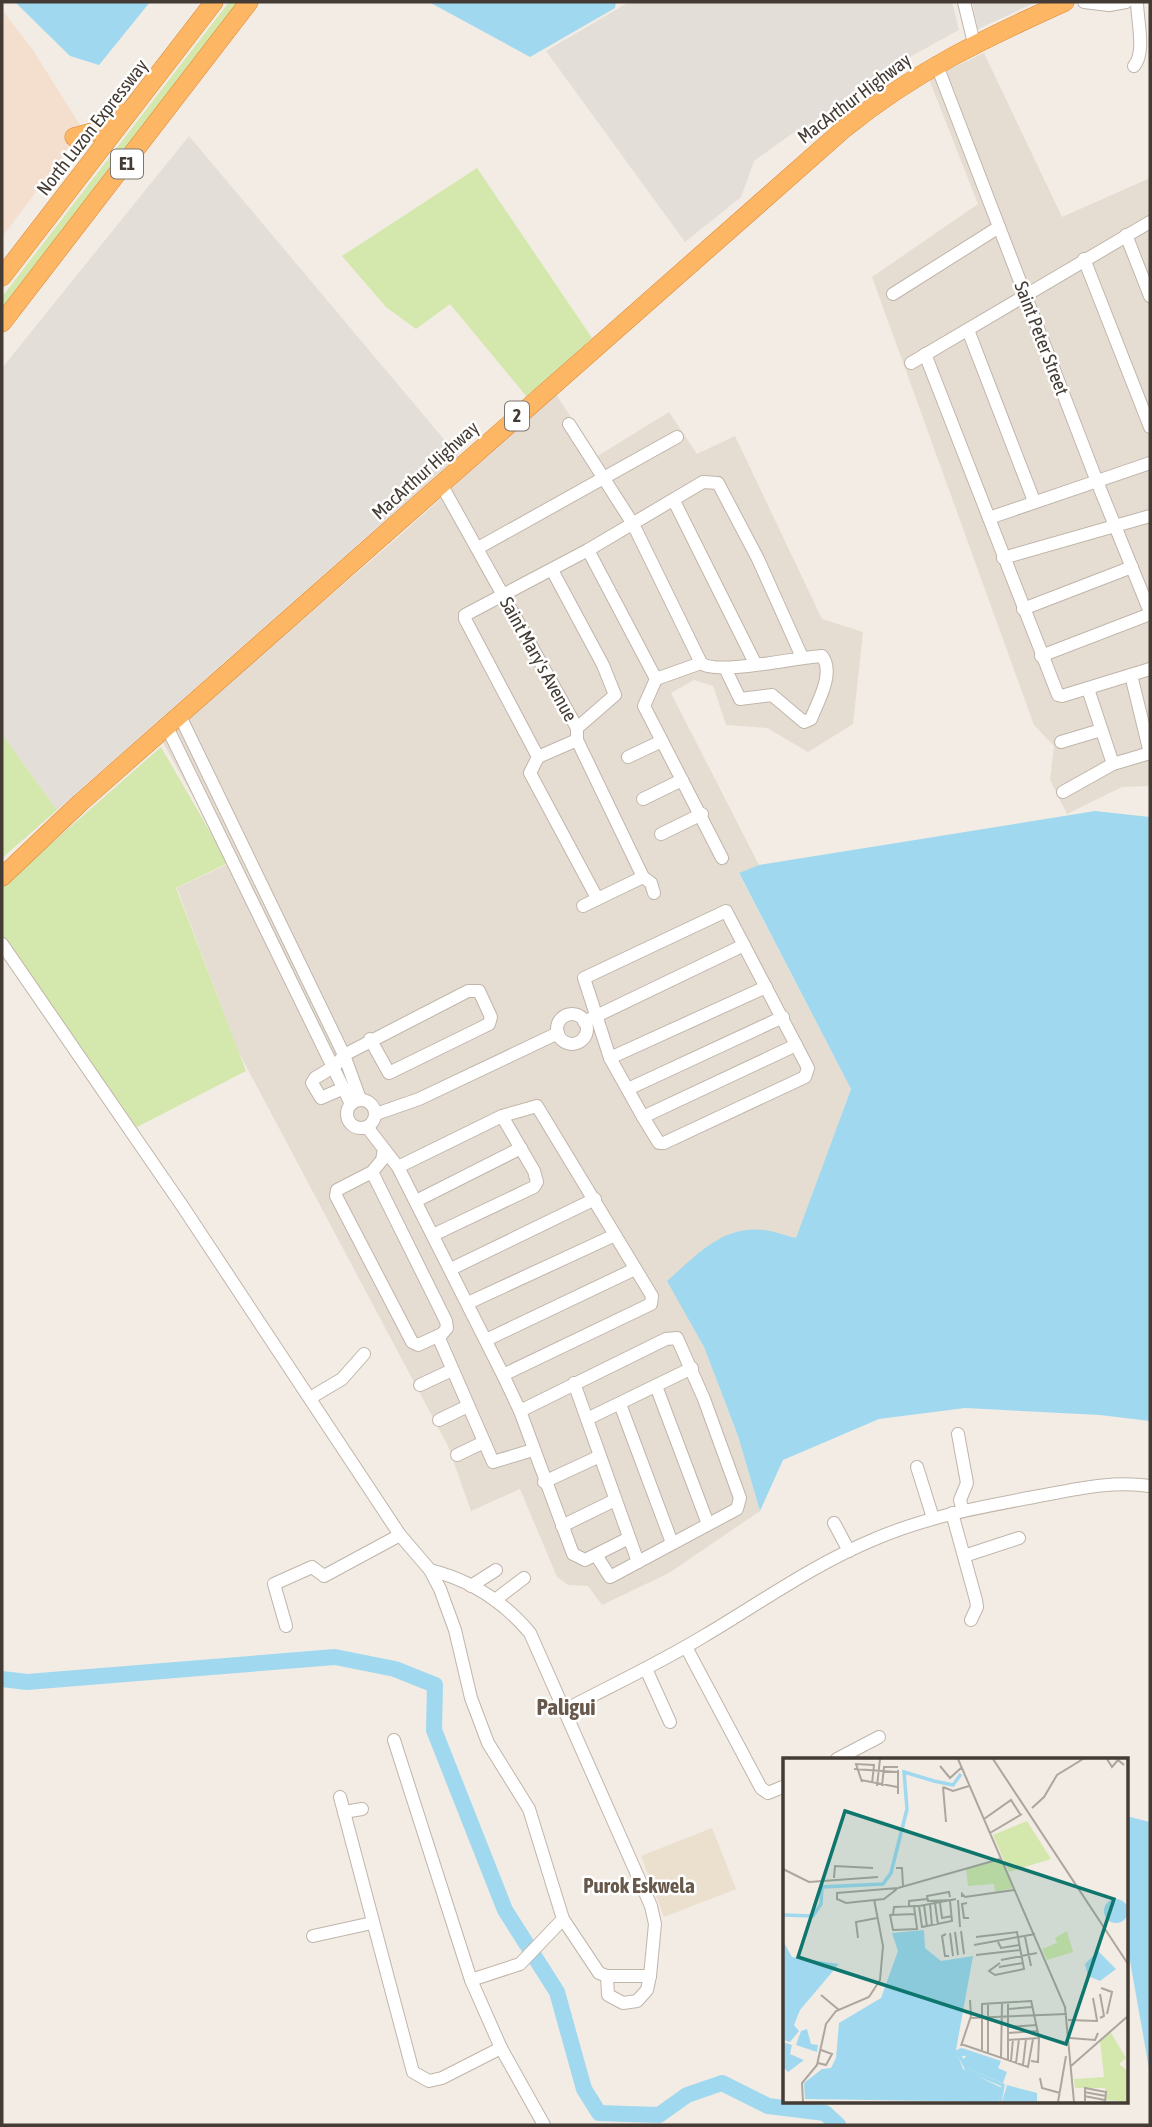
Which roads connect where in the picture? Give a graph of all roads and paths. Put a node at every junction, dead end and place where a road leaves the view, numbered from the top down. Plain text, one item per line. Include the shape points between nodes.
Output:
1 (214, 2) edge
2 (249, 2) edge
3 (964, 2) edge
4 (1065, 2) edge
5 (1084, 2) edge
6 (1126, 2) edge
7 (1137, 2) edge
8 (974, 43) junction
9 (174, 56) junction
10 (936, 63) junction
11 (1134, 66) dead end
12 (74, 137) dead end
13 (1150, 222) edge
14 (999, 227) junction
15 (1126, 235) junction
16 (1084, 259) junction
17 (2, 277) edge
18 (892, 294) dead end
19 (1150, 296) edge
20 (1026, 297) junction
21 (2, 323) edge
22 (968, 330) junction
23 (925, 354) junction
24 (911, 363) dead end
25 (569, 424) dead end
26 (1150, 427) edge
27 (677, 437) dead end
28 (1150, 463) edge
29 (604, 479) junction
30 (1096, 479) junction
31 (441, 484) junction
32 (674, 501) junction
33 (1034, 501) junction
34 (1150, 516) edge
35 (989, 518) junction
36 (633, 524) junction
37 (1116, 528) junction
38 (478, 548) junction
39 (588, 550) junction
40 (1003, 558) junction
41 (1132, 567) junction
42 (552, 570) junction
43 (503, 595) junction
44 (1023, 609) junction
45 (1150, 613) edge
46 (1041, 656) junction
47 (802, 657) junction
48 (701, 663) junction
49 (755, 663) junction
50 (725, 668) junction
51 (1150, 669) edge
52 (1131, 676) junction
53 (656, 679) junction
54 (1088, 689) junction
55 (173, 721) junction
56 (1101, 730) junction
57 (577, 734) junction
58 (662, 741) junction
59 (193, 742) junction
60 (1061, 742) dead end
61 (179, 751) junction
62 (1150, 753) edge
63 (538, 757) junction
64 (628, 757) dead end
65 (1113, 764) junction
66 (682, 780) junction
67 (214, 787) junction
68 (1063, 792) dead end
69 (201, 795) junction
70 (643, 799) dead end
71 (702, 814) junction
72 (661, 834) dead end
73 (722, 858) dead end
74 (2, 877) edge
75 (643, 877) junction
76 (654, 893) dead end
77 (267, 897) junction
78 (597, 898) junction
79 (254, 902) junction
80 (583, 906) dead end
81 (2, 944) edge
82 (744, 945) junction
83 (766, 987) junction
84 (597, 1017) junction
85 (783, 1017) junction
86 (584, 1022) junction
87 (558, 1033) junction
88 (370, 1040) junction
89 (796, 1045) junction
90 (344, 1055) junction
91 (610, 1058) junction
92 (335, 1066) junction
93 (344, 1088) junction
94 (628, 1089) junction
95 (356, 1101) junction
96 (376, 1114) junction
97 (502, 1116) junction
98 (643, 1117) junction
99 (367, 1127) junction
100 (521, 1148) junction
101 (384, 1149) junction
102 (398, 1167) junction
103 (372, 1172) junction
104 (595, 1199) junction
105 (416, 1201) junction
106 (433, 1235) junction
107 (615, 1235) junction
108 (451, 1269) junction
109 (635, 1269) junction
110 (468, 1303) junction
111 (438, 1336) junction
112 (486, 1340) junction
113 (364, 1354) dead end
114 (692, 1368) junction
115 (452, 1370) junction
116 (503, 1376) junction
117 (574, 1383) junction
118 (420, 1385) dead end
119 (656, 1386) junction
120 (310, 1398) junction
121 (620, 1404) junction
122 (468, 1406) junction
123 (520, 1411) junction
124 (587, 1419) junction
125 (439, 1420) dead end
126 (958, 1434) dead end
127 (484, 1442) junction
128 (533, 1450) junction
129 (457, 1455) dead end
130 (600, 1457) junction
131 (917, 1467) dead end
132 (544, 1482) junction
133 (1150, 1486) edge
134 (613, 1501) junction
135 (958, 1512) junction
136 (933, 1518) junction
137 (834, 1523) dead end
138 (708, 1524) junction
139 (562, 1526) junction
140 (400, 1535) junction
141 (629, 1538) junction
142 (1019, 1538) dead end
143 (672, 1543) junction
144 (849, 1551) junction
145 (596, 1555) junction
146 (964, 1556) junction
147 (638, 1562) junction
148 (430, 1570) junction
149 (496, 1570) dead end
150 (524, 1578) dead end
151 (471, 1586) junction
152 (495, 1600) junction
153 (971, 1620) dead end
154 (286, 1626) dead end
155 (686, 1647) junction
156 (646, 1669) junction
157 (563, 1711) junction
158 (670, 1722) dead end
159 (878, 1737) dead end
160 (394, 1740) dead end
161 (839, 1758) edge
162 (783, 1787) edge
163 (340, 1797) dead end
164 (362, 1809) dead end
165 (344, 1812) junction
166 (563, 1919) junction
167 (372, 1923) junction
168 (313, 1936) dead end
169 (607, 1976) junction
170 (650, 1976) junction
171 (471, 1980) junction
172 (501, 2048) junction
173 (544, 2125) edge

1 - 9 highway, North Luzon Expressway / E1
2 - 21 highway, E1
3 - 8 street
4 - 8 highway, MacArthur Highway / 2
5 - 6 street
7 - 11 street via 1140,48
8 - 10 highway, MacArthur Highway / 2
9 - 12 highway via 117,118
9 - 17 highway, North Luzon Expressway / E1
10 - 14 street, Saint Peter Street
10 - 31 highway, MacArthur Highway / 2 via 845,128
13 - 15 street
14 - 18 street
14 - 20 street, Saint Peter Street
15 - 16 street
15 - 19 street
16 - 20 street
16 - 26 street
20 - 22 street
20 - 30 street, Saint Peter Street
22 - 23 street
22 - 33 street
23 - 24 street
23 - 35 street
25 - 29 street
27 - 29 street
28 - 30 street
29 - 36 street
29 - 38 street
30 - 33 street
30 - 37 street, Saint Peter Street
31 - 38 street, Saint Mary's Avenue
31 - 55 highway, MacArthur Highway / 2
32 - 36 street
32 - 47 street via 707,481 719,483
32 - 49 street
33 - 35 street
34 - 37 street
35 - 40 street
36 - 39 street
36 - 48 street
37 - 40 street
37 - 41 street, Saint Peter Street
38 - 43 street, Saint Mary's Avenue
39 - 42 street
39 - 53 street
40 - 44 street
41 - 44 street
41 - 45 street, Saint Peter Street
42 - 43 street
42 - 57 street via 615,695
43 - 57 street, Saint Mary's Avenue
43 - 63 street via 464,618
44 - 46 street
45 - 46 street
46 - 54 street via 1058,695
47 - 49 street
47 - 50 street via 822,656 827,663 823,687 807,722 772,695 740,699
48 - 50 street via 707,668
48 - 53 street
49 - 50 street
51 - 52 street
52 - 54 street
52 - 62 street
53 - 58 street via 644,706
54 - 56 street
55 - 59 street
55 - 61 street
55 - 74 highway, MacArthur Highway / 2
56 - 60 street
56 - 65 street
57 - 63 street
57 - 75 street, Saint Mary's Avenue
58 - 64 street
58 - 66 street
59 - 61 street
59 - 67 street
61 - 69 street
62 - 65 street
63 - 78 street via 530,773
65 - 68 street
66 - 70 street
66 - 71 street
67 - 69 street
67 - 77 street
69 - 79 street
71 - 72 street
71 - 73 street
75 - 76 street, Saint Mary's Avenue
75 - 78 street
77 - 79 street
77 - 90 street
78 - 80 street
79 - 92 street
81 - 120 street
82 - 83 street
82 - 84 street
82 - 84 street via 729,913 723,911 589,973 584,981
83 - 85 street
83 - 91 street
84 - 86 street
84 - 91 street
85 - 89 street
85 - 94 street
86 - 87 street via 568,1015 558,1024
86 - 87 street via 584,1037 577,1043 563,1041
87 - 96 street via 419,1099
88 - 88 street via 472,989 479,991 491,1017 489,1024 389,1073
88 - 90 street
89 - 98 street
89 - 98 street via 808,1073 793,1083 664,1143 654,1139
90 - 92 street
90 - 95 street
91 - 94 street
92 - 93 street
92 - 93 street via 315,1078 316,1094 321,1098
93 - 95 street
94 - 98 street
95 - 96 street via 371,1103
95 - 99 street via 347,1115 350,1123
96 - 99 street
97 - 100 street
97 - 102 street
97 - 104 street via 537,1106
99 - 101 street
100 - 105 street
100 - 106 street via 534,1171 534,1187
101 - 102 street
101 - 103 street
102 - 105 street
103 - 111 street via 446,1321 447,1328
103 - 111 street via 337,1189 336,1196 412,1342 418,1345
104 - 107 street
104 - 108 street
105 - 106 street
106 - 108 street
107 - 109 street
107 - 110 street
108 - 110 street
109 - 112 street
109 - 116 street via 652,1297 651,1304
110 - 112 street
111 - 115 street
112 - 116 street
113 - 120 street via 342,1379
114 - 117 street via 678,1340 671,1337
114 - 119 street
114 - 138 street via 740,1498 737,1510
115 - 118 street
115 - 122 street
116 - 123 street
117 - 123 street
117 - 124 street
119 - 121 street
119 - 138 street
120 - 140 street
121 - 124 street
121 - 143 street
122 - 125 street
122 - 127 street
123 - 128 street
124 - 130 street
126 - 135 street via 967,1480
127 - 128 street via 493,1462
127 - 129 street
128 - 132 street
130 - 132 street
130 - 134 street
131 - 136 street
132 - 139 street
133 - 135 street via 1099,1486
134 - 139 street
134 - 141 street
135 - 136 street
135 - 146 street
136 - 144 street
137 - 144 street
138 - 143 street
139 - 145 street via 573,1555 579,1560
140 - 148 street
140 - 154 street via 324,1576 312,1567 274,1584
141 - 145 street
141 - 147 street
142 - 146 street
143 - 147 street
144 - 155 street
145 - 147 street via 610,1577
146 - 153 street via 977,1607
148 - 151 street
148 - 166 street via 455,1630 482,1728 497,1761 529,1809
149 - 151 street
150 - 152 street
151 - 152 street
152 - 157 street via 530,1633
155 - 156 street
155 - 162 street via 761,1788 768,1793
156 - 157 street
156 - 158 street
157 - 170 street via 651,1906 655,1924
159 - 161 street
160 - 171 street
163 - 165 street
164 - 165 street
165 - 167 street
166 - 169 street via 599,1973
166 - 171 street via 513,1968
167 - 168 street
167 - 172 street via 413,2072 419,2078 442,2078
169 - 170 street
169 - 170 street via 608,1995 623,2003 637,2001 647,1990
171 - 172 street
172 - 173 street

